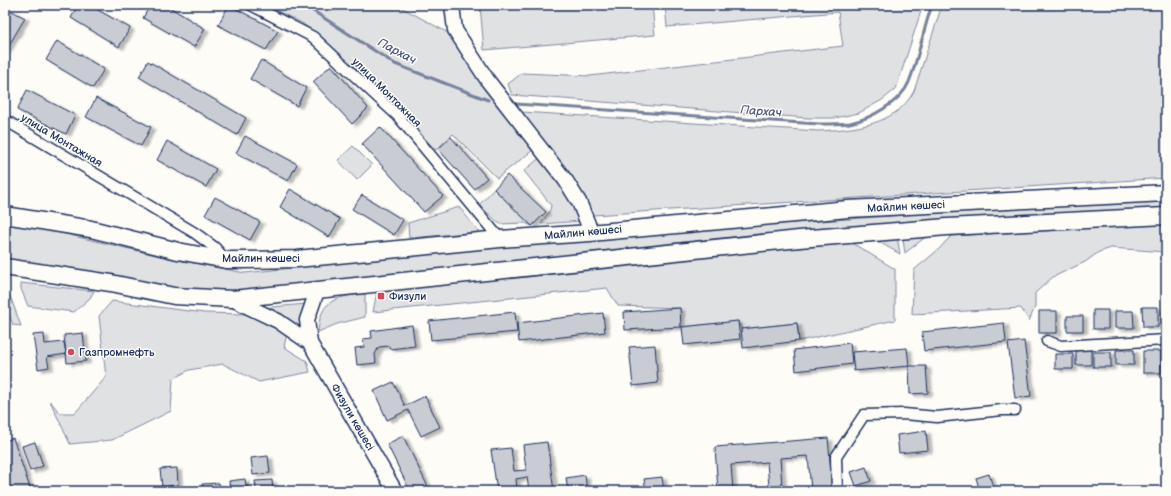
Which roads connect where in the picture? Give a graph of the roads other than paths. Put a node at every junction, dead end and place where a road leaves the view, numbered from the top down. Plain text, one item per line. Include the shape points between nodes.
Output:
1 (251, 5) edge
2 (452, 5) edge
3 (5, 120) edge
4 (1166, 193) edge
5 (5, 215) edge
6 (1166, 216) edge
7 (590, 233) junction
8 (500, 239) junction
9 (226, 260) junction
10 (5, 267) edge
11 (317, 291) junction
12 (232, 299) junction
13 (1047, 340) dead end
14 (1166, 340) edge
15 (310, 343) junction
16 (1015, 410) dead end
17 (395, 491) edge
18 (837, 491) edge

1 - 8 street, улица Монтажная via 314,37 398,116
2 - 7 street via 455,30 488,81 566,181 579,202
3 - 9 street, улица Монтажная via 195,233
4 - 7 main road, Майлин көшесі via 848,209
5 - 9 main road, Майлин көшесі via 91,229
6 - 11 main road via 947,227 836,236
7 - 8 main road, Майлин көшесі
8 - 9 main road, Майлин көшесі via 297,259
10 - 12 main road via 111,282 174,296
11 - 12 main road
11 - 15 street via 307,320
12 - 15 street via 278,321
13 - 14 street via 1061,346
15 - 17 street, Физули көшесі
16 - 18 street via 937,417 904,414 864,415 836,457

